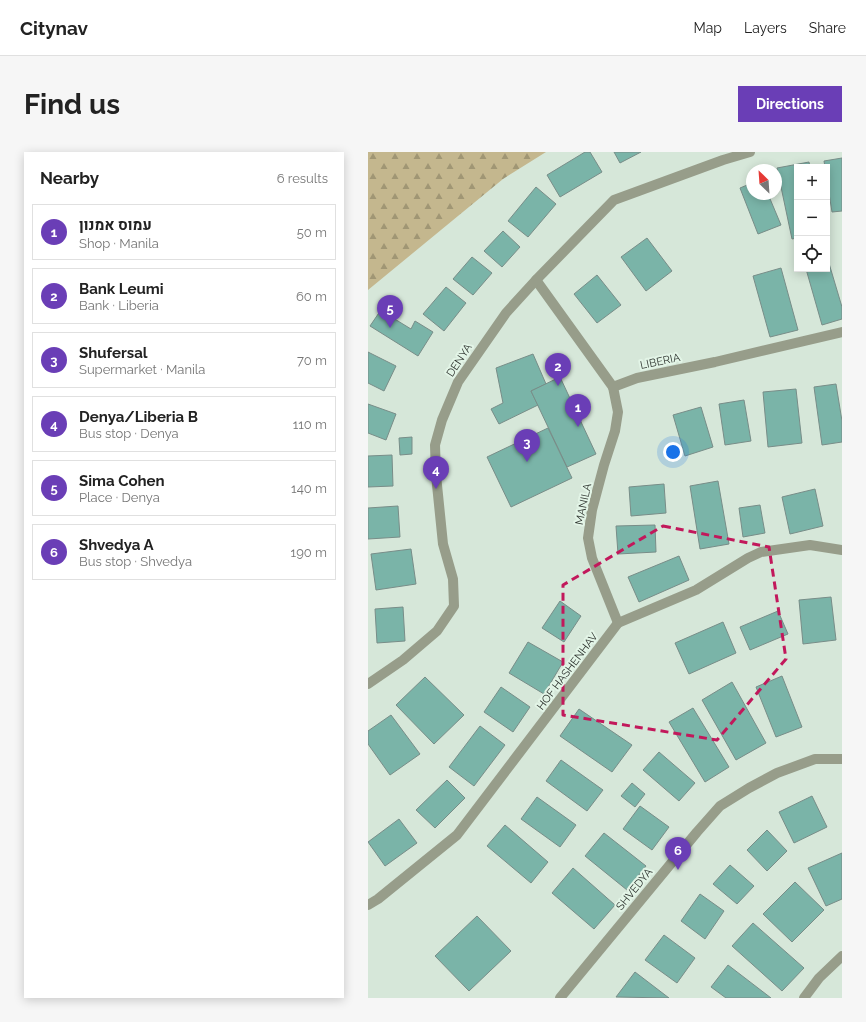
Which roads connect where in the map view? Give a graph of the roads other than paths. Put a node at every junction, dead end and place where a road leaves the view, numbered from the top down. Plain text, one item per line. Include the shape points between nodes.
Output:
1 (750, 152) edge
2 (536, 280) junction
3 (842, 332) edge
4 (613, 387) junction
5 (842, 550) edge
6 (618, 623) junction
7 (368, 684) edge
8 (842, 760) edge
9 (368, 905) edge
10 (842, 956) edge
11 (560, 998) edge
12 (804, 998) edge

1 - 2 street, DENYA via 614,200
2 - 4 street
2 - 7 street, DENYA via 506,313 458,382 435,445 443,544 453,579 454,606 437,631 403,660
3 - 4 street, LIBERIA via 637,378
4 - 6 street, MANILA via 618,412 615,431 592,510 588,538 592,558
5 - 6 street, HOF HASHENHAV via 810,545 761,552 696,590
6 - 9 street, HOF HASHENHAV via 457,835
8 - 11 street, SHVEDYA via 815,760 777,772 720,806
10 - 12 street via 819,978

